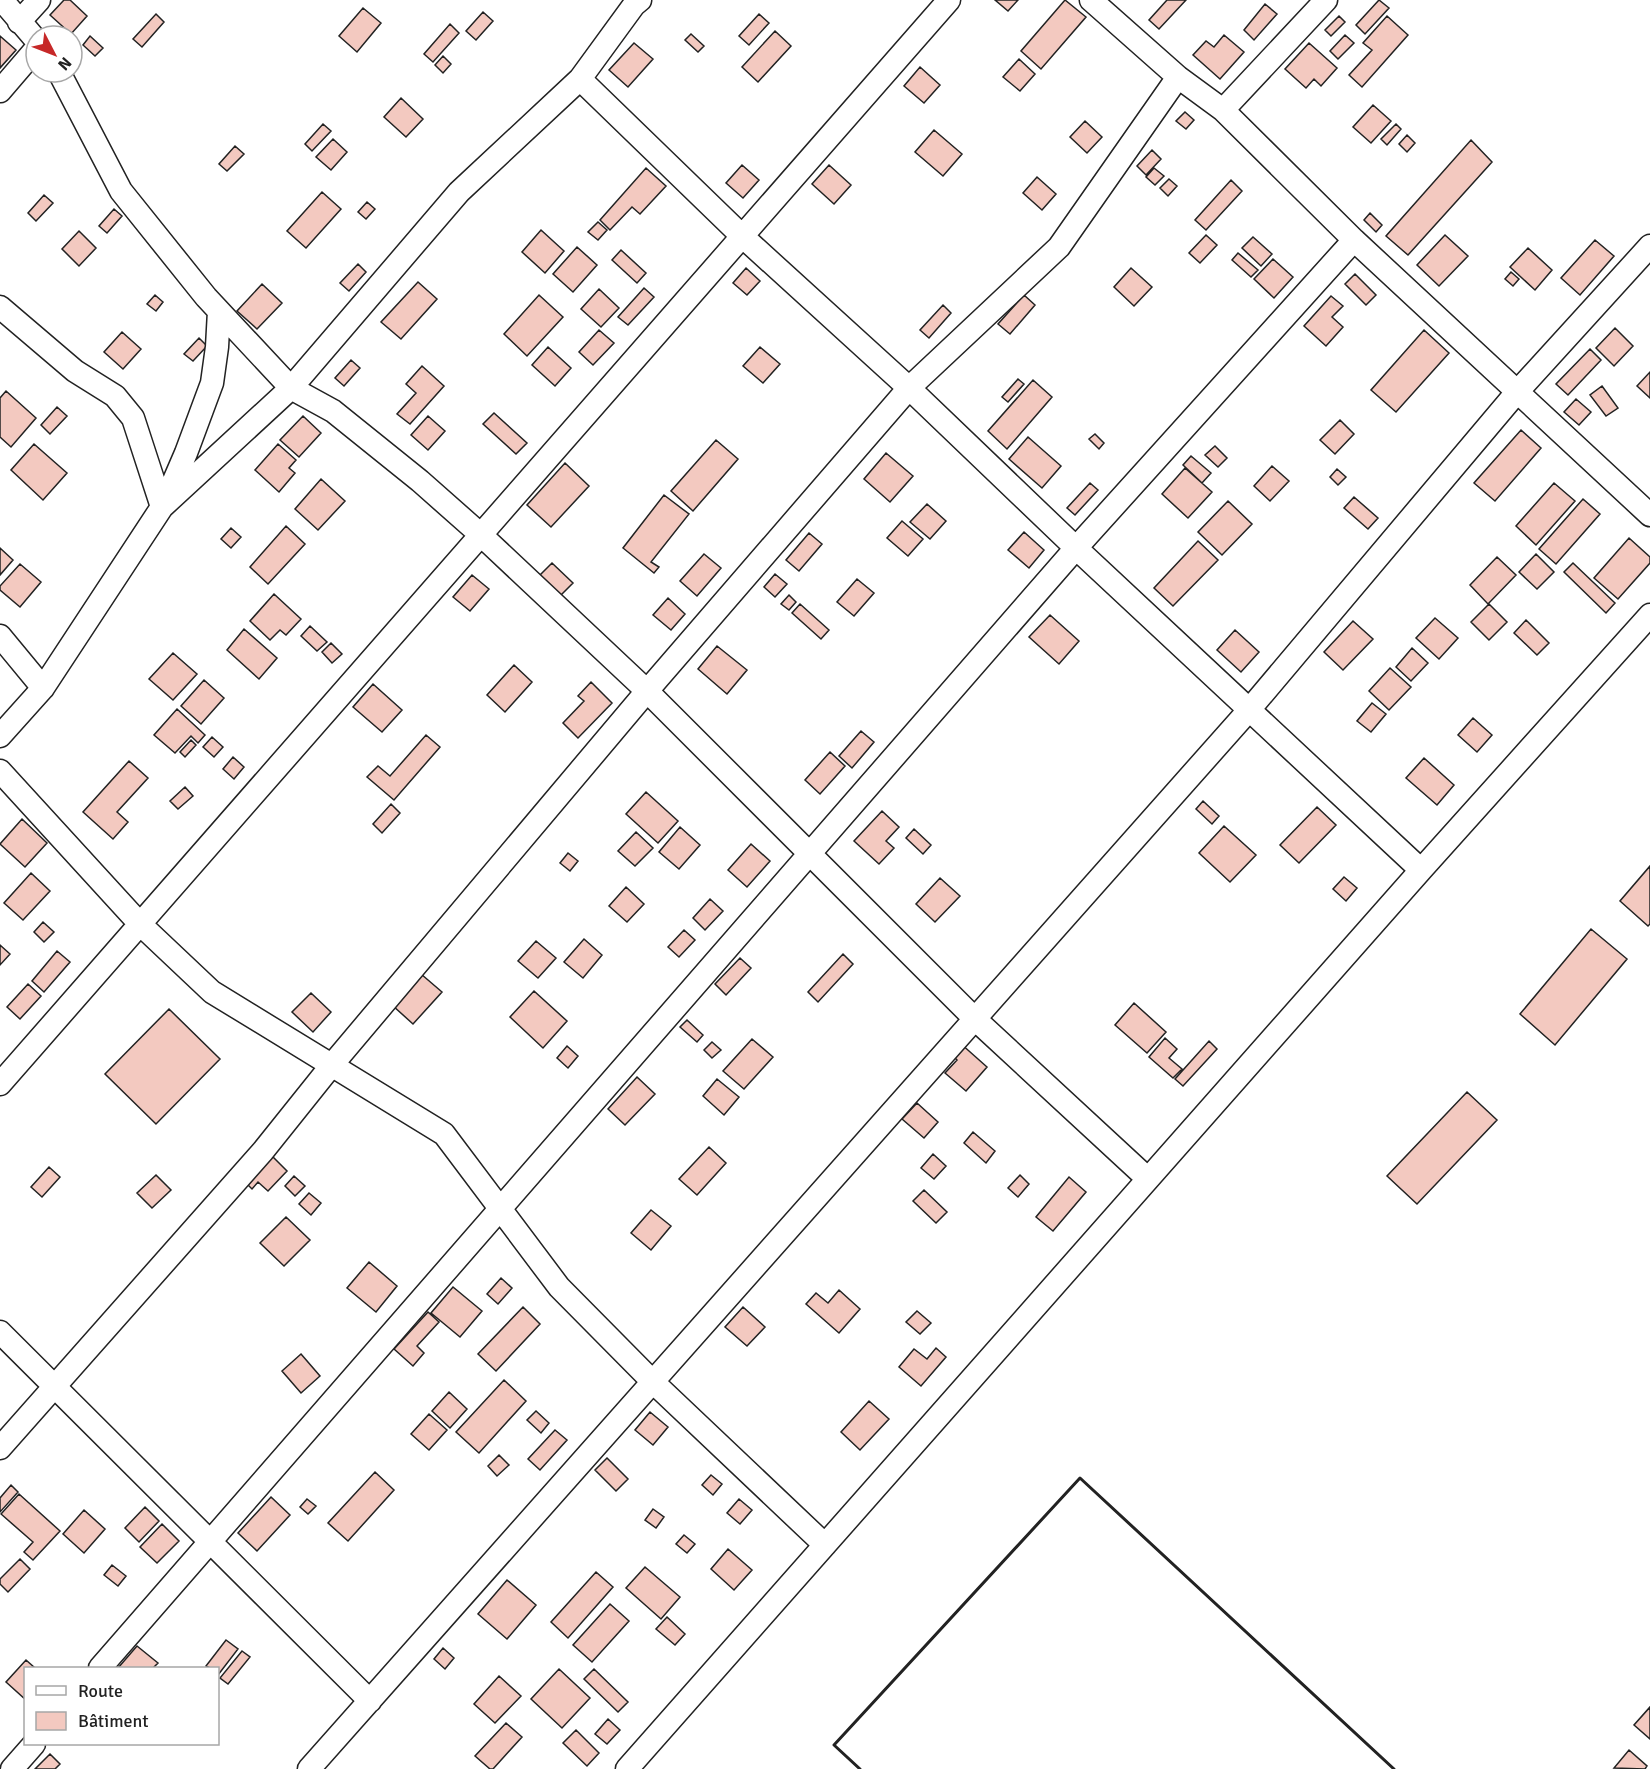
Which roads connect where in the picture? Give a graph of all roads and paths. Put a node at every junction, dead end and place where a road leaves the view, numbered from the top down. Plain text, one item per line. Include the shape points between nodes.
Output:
1 (2, 0) edge
2 (39, 0) edge
3 (949, 0) edge
4 (1091, 0) edge
5 (1326, 0) edge
6 (634, 2) edge
7 (19, 22) junction
8 (24, 27) edge
9 (24, 63) edge
10 (1178, 77) junction
11 (580, 80) junction
12 (66, 84) edge
13 (0, 91) edge
14 (1223, 110) junction
15 (742, 236) junction
16 (1354, 240) junction
17 (1650, 246) edge
18 (0, 307) edge
19 (219, 311) junction
20 (291, 388) junction
21 (909, 388) junction
22 (1517, 392) junction
23 (162, 507) junction
24 (1650, 515) edge
25 (480, 535) junction
26 (1076, 548) junction
27 (1650, 615) edge
28 (0, 636) edge
29 (43, 688) junction
30 (647, 691) junction
31 (1249, 710) junction
32 (0, 736) edge
33 (0, 771) edge
34 (809, 855) junction
35 (1421, 870) junction
36 (140, 924) junction
37 (975, 1019) junction
38 (331, 1066) junction
39 (0, 1084) edge
40 (1148, 1179) junction
41 (500, 1210) junction
42 (0, 1332) edge
43 (653, 1382) junction
44 (55, 1387) junction
45 (0, 1448) edge
46 (211, 1543) junction
47 (825, 1545) junction
48 (101, 1667) edge
49 (370, 1701) junction
50 (32, 1745) edge
51 (12, 1769) edge
52 (309, 1769) edge
53 (627, 1769) edge

1 - 7 street
2 - 7 street
3 - 15 street
4 - 10 street
5 - 14 street
6 - 11 street
7 - 8 street
9 - 13 street
10 - 14 street
10 - 21 street via 1059,247
11 - 15 street
11 - 20 street via 459,192
12 - 19 street via 121,191
14 - 16 street
15 - 21 street
15 - 25 street
16 - 22 street
16 - 26 street
17 - 22 street
18 - 23 street via 75,372 115,396 133,418
19 - 20 street
19 - 23 street via 212,383
20 - 23 street
20 - 25 street via 333,411
21 - 26 street
21 - 30 street
22 - 24 street
22 - 31 street
23 - 29 street
25 - 30 street
25 - 36 street
26 - 31 street
26 - 34 street
27 - 35 street
28 - 29 street
29 - 32 street
30 - 34 street
30 - 38 street
31 - 35 street
31 - 37 street
33 - 36 street
34 - 37 street
34 - 41 street
35 - 40 street
36 - 38 street via 212,992
36 - 39 street
37 - 40 street
37 - 43 street
38 - 41 street via 444,1134
38 - 44 street via 263,1151
40 - 47 street
41 - 43 street via 559,1287
41 - 46 street
42 - 44 street
43 - 47 street
43 - 49 street
44 - 45 street
44 - 46 street
46 - 48 street
46 - 49 street
47 - 53 street
49 - 52 street
50 - 51 street

